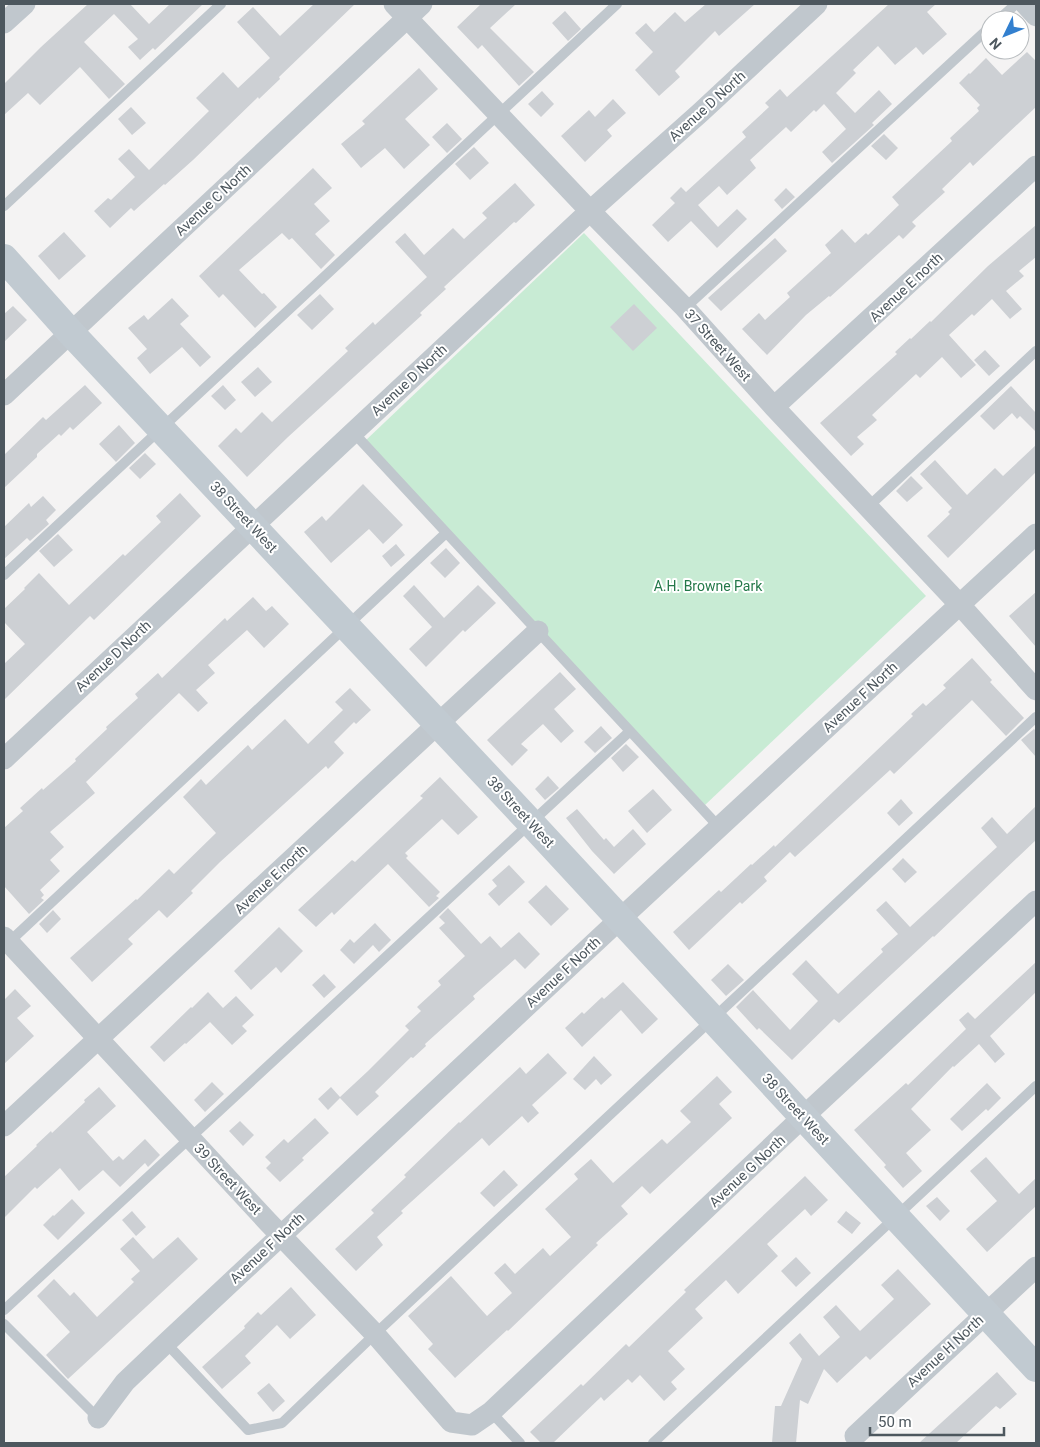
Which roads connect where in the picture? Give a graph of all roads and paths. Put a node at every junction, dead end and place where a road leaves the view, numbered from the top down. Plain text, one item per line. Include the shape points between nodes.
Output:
1 (25, 4) edge
2 (221, 4) edge
3 (617, 4) edge
4 (817, 4) edge
5 (1025, 4) edge
6 (408, 8) edge
7 (1036, 16) edge
8 (4, 24) edge
9 (980, 37) edge
10 (498, 113) junction
11 (1036, 166) edge
12 (4, 206) edge
13 (590, 211) junction
14 (4, 258) edge
15 (685, 308) junction
16 (71, 333) junction
17 (1036, 351) edge
18 (4, 395) edge
19 (774, 407) junction
20 (162, 428) junction
21 (353, 432) junction
22 (868, 507) junction
23 (253, 526) junction
24 (446, 533) junction
25 (1036, 534) edge
26 (4, 575) edge
27 (960, 605) junction
28 (346, 626) junction
29 (538, 631) junction
30 (1036, 690) edge
31 (1036, 717) edge
32 (438, 724) junction
33 (629, 732) junction
34 (4, 759) edge
35 (531, 823) junction
36 (719, 827) junction
37 (1036, 901) edge
38 (620, 919) junction
39 (5, 942) edge
40 (713, 1020) junction
41 (98, 1039) junction
42 (1036, 1086) edge
43 (803, 1117) junction
44 (4, 1126) edge
45 (190, 1137) junction
46 (895, 1216) junction
47 (281, 1236) junction
48 (1036, 1267) edge
49 (4, 1310) edge
50 (985, 1314) junction
51 (4, 1324) edge
52 (375, 1334) junction
53 (166, 1343) junction
54 (1036, 1368) edge
55 (491, 1412) junction
56 (98, 1418) joint
57 (451, 1422) joint
58 (855, 1436) dead end
59 (520, 1443) edge
60 (655, 1443) edge

1 - 8 street
2 - 12 lane
3 - 10 lane
4 - 13 street, Avenue D North
5 - 7 street
6 - 10 street, 37 Street West
6 - 16 street, Avenue C North
9 - 15 lane
10 - 13 street, 37 Street West
10 - 20 lane
11 - 19 street, Avenue E north
13 - 15 street, 37 Street West
13 - 21 street, Avenue D North
14 - 16 street, 38 Street West
15 - 19 street, 37 Street West
16 - 18 street, Avenue C North
16 - 20 street, 38 Street West
17 - 22 lane
19 - 22 street, 37 Street West
20 - 23 street, 38 Street West
20 - 26 lane
21 - 23 street, Avenue D North
21 - 24 lane
22 - 27 street, 37 Street West
23 - 28 street, 38 Street West
23 - 34 street, Avenue D North
24 - 28 lane
24 - 29 lane
25 - 27 street, Avenue F North
27 - 30 street, 37 Street West
27 - 36 street, Avenue F North
28 - 32 street, 38 Street West
28 - 39 lane
29 - 32 street, Avenue E north
29 - 33 lane
31 - 40 lane
32 - 35 street, 38 Street West
32 - 41 street, Avenue E north
33 - 35 lane
33 - 36 lane
35 - 38 street, 38 Street West
35 - 45 lane
36 - 38 street, Avenue F North
37 - 43 street, Avenue G North
38 - 40 street, 38 Street West
38 - 47 street, Avenue F North
39 - 41 street, 39 Street West
40 - 43 street, 38 Street West
40 - 52 lane
41 - 44 street, Avenue E north
41 - 45 street, 39 Street West
42 - 46 lane
43 - 46 street, 38 Street West
43 - 55 street, Avenue G North
45 - 47 street, 39 Street West
45 - 49 lane
46 - 50 street, 38 Street West
46 - 60 lane
47 - 52 street, 39 Street West
47 - 53 street, Avenue F North
48 - 50 street, Avenue H North
50 - 54 street, 38 Street West
50 - 58 street, Avenue H North
51 - 56 lane
52 - 53 lane via 282,1423 248,1430
52 - 57 street, 39 Street West
53 - 56 street, Avenue F North via 125,1382
55 - 57 street, Avenue G North via 472,1426
55 - 59 lane

